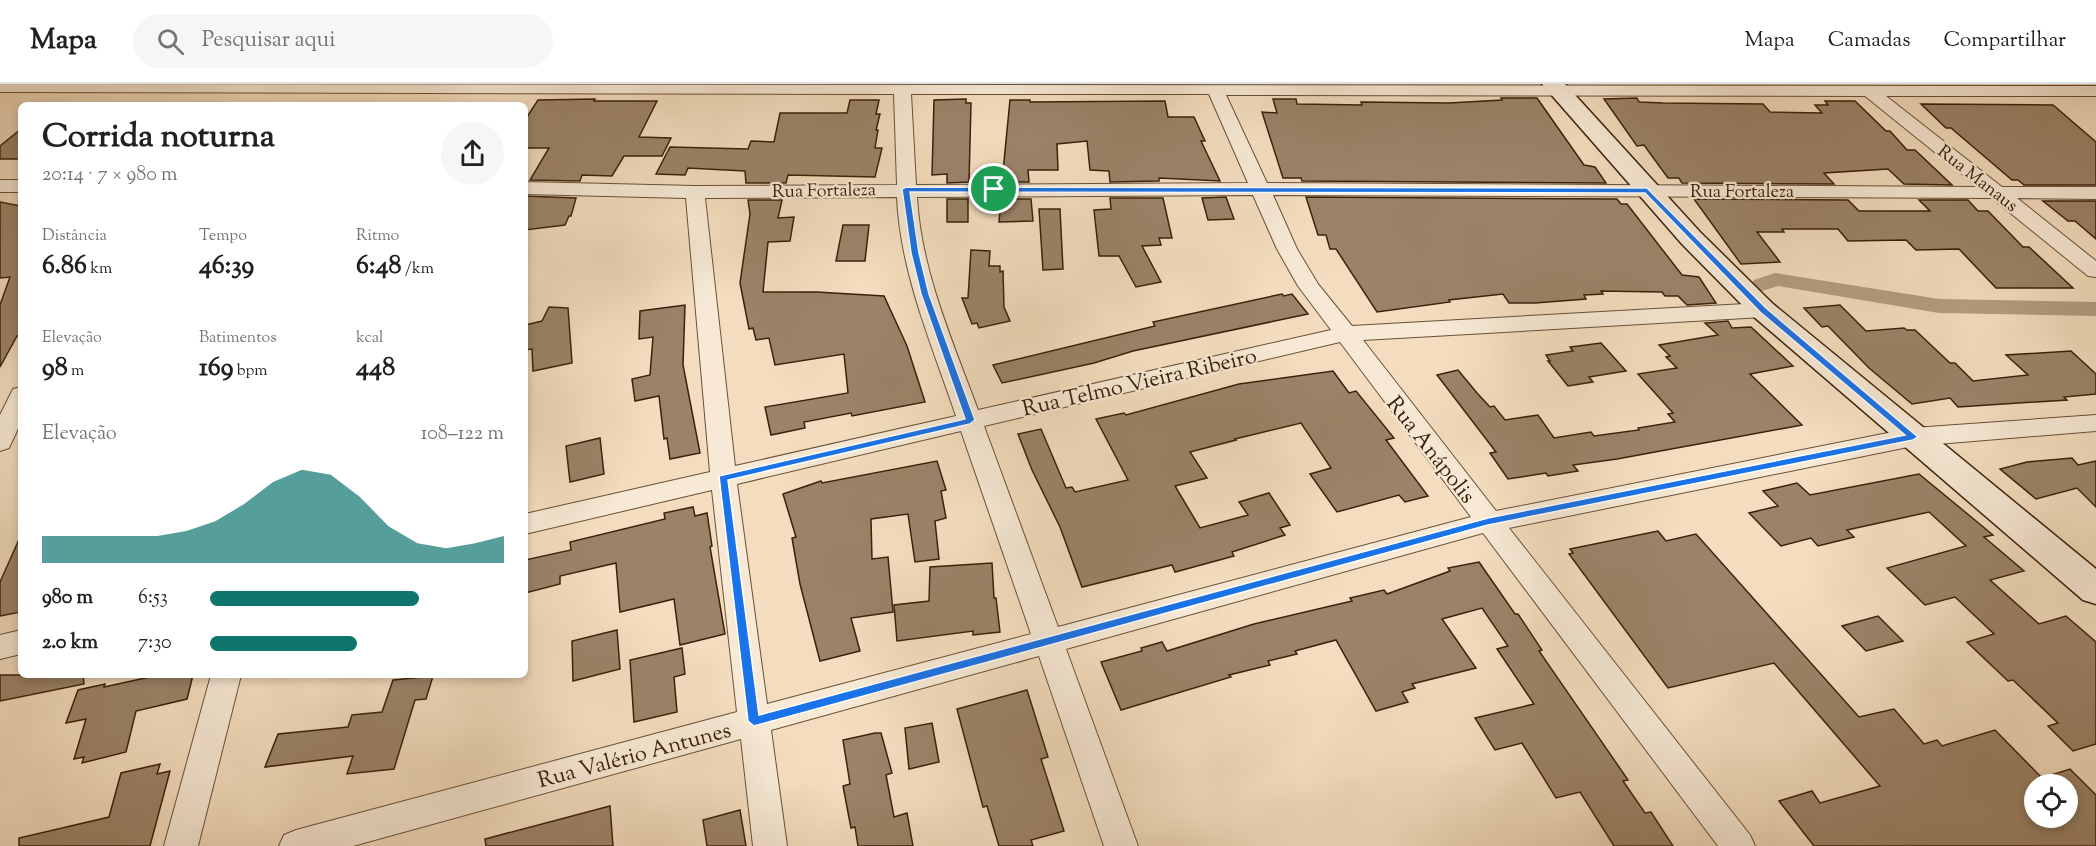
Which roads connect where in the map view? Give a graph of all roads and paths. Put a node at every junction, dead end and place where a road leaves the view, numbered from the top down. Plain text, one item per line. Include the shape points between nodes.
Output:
1 (205, 85) edge
2 (421, 85) edge
3 (902, 86) edge
4 (0, 87) edge
5 (1214, 87) edge
6 (1556, 87) edge
7 (1864, 87) edge
8 (2096, 91) edge
9 (191, 102) edge
10 (412, 102) edge
11 (0, 186) edge
12 (18, 186) edge
13 (528, 188) edge
14 (906, 189) junction
15 (1259, 189) junction
16 (1647, 190) junction
17 (694, 192) junction
18 (1995, 192) junction
19 (2096, 193) edge
20 (2096, 271) edge
21 (1763, 310) junction
22 (1344, 334) junction
23 (18, 402) edge
24 (970, 420) junction
25 (2096, 423) edge
26 (1913, 437) junction
27 (0, 442) edge
28 (723, 478) junction
29 (1488, 522) junction
30 (528, 523) edge
31 (2096, 591) edge
32 (1048, 641) junction
33 (18, 643) edge
34 (0, 646) edge
35 (225, 678) edge
36 (754, 721) junction
37 (181, 846) edge
38 (296, 846) edge
39 (770, 846) edge
40 (1121, 846) edge
41 (1738, 846) edge

1 - 2 street
1 - 4 street
1 - 9 street
2 - 3 street
2 - 10 street
3 - 5 street
3 - 14 street
5 - 6 street
5 - 15 street, Rua Anápolis
6 - 7 street
6 - 16 street
7 - 8 street
7 - 18 street, Rua Manaus
11 - 12 street
13 - 17 street, Rua Fortaleza
14 - 15 street, Rua Fortaleza
14 - 17 street, Rua Fortaleza
14 - 24 street via 925,294
15 - 16 street, Rua Fortaleza
15 - 22 street, Rua Anápolis via 1287,249
16 - 18 street, Rua Fortaleza
16 - 21 street
17 - 28 street
18 - 19 street, Rua Fortaleza
18 - 20 street, Rua Manaus
21 - 22 street, Rua Telmo Vieira Ribeiro
21 - 26 street
22 - 24 street, Rua Telmo Vieira Ribeiro
22 - 29 street, Rua Anápolis
23 - 27 street
24 - 28 street, Rua Telmo Vieira Ribeiro
24 - 32 street
25 - 26 street, Rua Valério Antunes
26 - 29 street, Rua Valério Antunes
26 - 31 street
28 - 30 street, Rua Telmo Vieira Ribeiro
28 - 36 street
29 - 32 street, Rua Valério Antunes
29 - 41 street, Rua Anápolis
32 - 36 street, Rua Valério Antunes
32 - 40 street
33 - 34 street
35 - 37 street
36 - 38 street, Rua Valério Antunes
36 - 39 street

